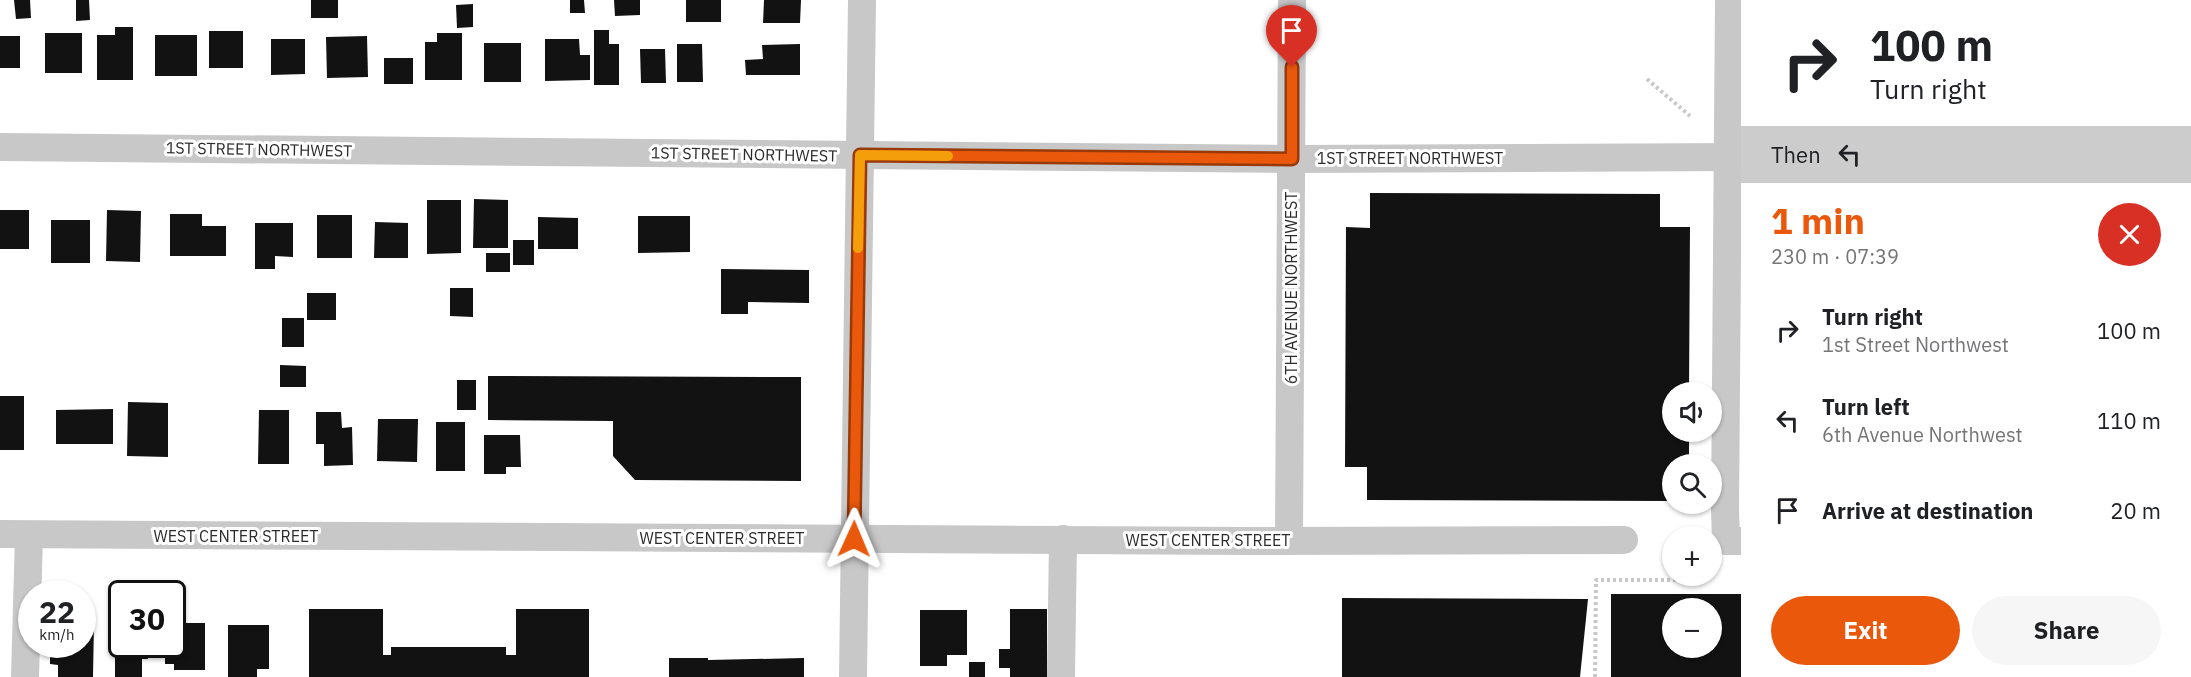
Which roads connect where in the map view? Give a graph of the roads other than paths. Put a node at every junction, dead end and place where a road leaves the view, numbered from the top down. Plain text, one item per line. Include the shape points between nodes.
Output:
1 (862, 0) edge
2 (1292, 0) edge
3 (1729, 0) edge
4 (0, 147) edge
5 (860, 155) junction
6 (1734, 157) edge
7 (1292, 159) junction
8 (0, 534) edge
9 (29, 535) junction
10 (854, 539) junction
11 (1063, 539) junction
12 (1289, 540) junction
13 (1624, 540) dead end
14 (1733, 541) edge
15 (25, 677) edge
16 (854, 677) edge
17 (1061, 677) edge

1 - 5 street
2 - 7 street, 6TH AVENUE NORTHWEST
3 - 6 street
4 - 5 street, 1ST STREET NORTHWEST
5 - 7 street, 1ST STREET NORTHWEST
5 - 10 street
6 - 7 street, 1ST STREET NORTHWEST
6 - 14 street
7 - 12 street, 6TH AVENUE NORTHWEST
8 - 9 street, WEST CENTER STREET
9 - 10 street, WEST CENTER STREET
9 - 15 street
10 - 11 street, WEST CENTER STREET
10 - 16 street
11 - 12 street, WEST CENTER STREET
11 - 17 street
12 - 13 street, WEST CENTER STREET

